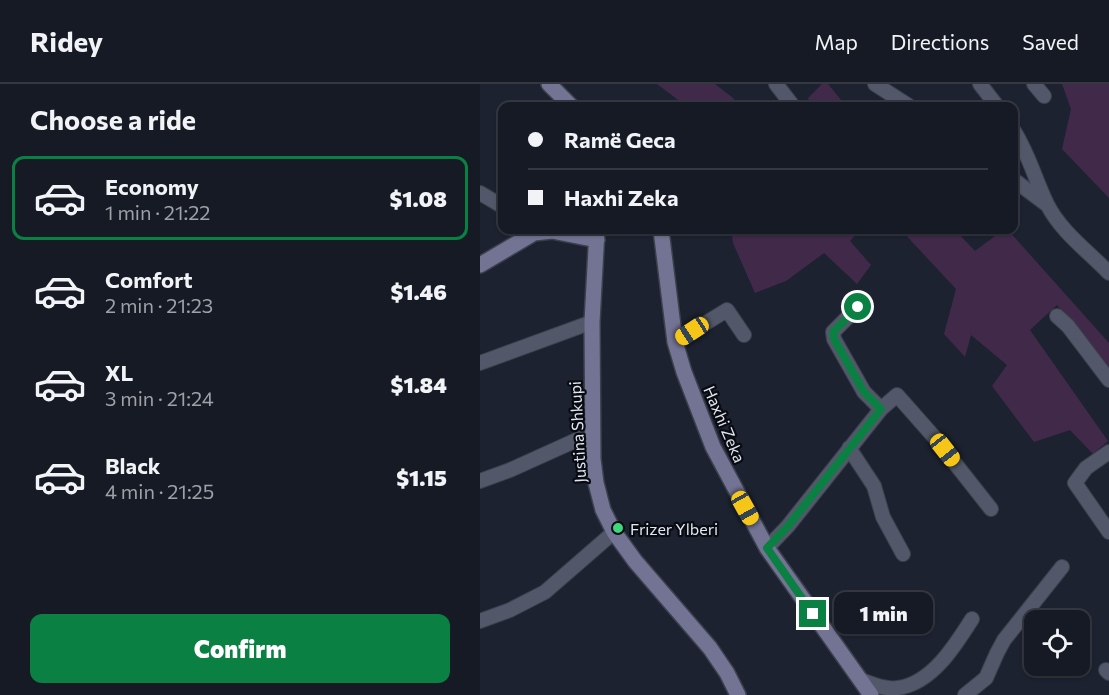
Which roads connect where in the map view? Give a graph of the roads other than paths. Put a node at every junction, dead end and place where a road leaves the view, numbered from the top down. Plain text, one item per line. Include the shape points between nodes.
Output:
1 (549, 84) edge
2 (776, 84) edge
3 (875, 84) edge
4 (889, 84) edge
5 (980, 84) edge
6 (1034, 84) edge
7 (1044, 96) dead end
8 (567, 102) edge
9 (790, 102) edge
10 (902, 102) edge
11 (903, 102) edge
12 (994, 102) edge
13 (1018, 138) edge
14 (1018, 183) edge
15 (480, 193) edge
16 (498, 204) edge
17 (1047, 205) junction
18 (532, 234) edge
19 (662, 234) edge
20 (597, 235) edge
21 (480, 265) edge
22 (1109, 273) edge
23 (858, 307) dead end
24 (1057, 316) dead end
25 (592, 322) junction
26 (744, 335) dead end
27 (675, 342) junction
28 (480, 363) edge
29 (1109, 380) edge
30 (881, 409) junction
31 (592, 433) junction
32 (849, 448) junction
33 (1109, 452) edge
34 (480, 482) edge
35 (991, 509) dead end
36 (1109, 531) edge
37 (614, 532) junction
38 (767, 548) junction
39 (903, 554) dead end
40 (1062, 567) dead end
41 (972, 619) dead end
42 (480, 621) edge
43 (861, 680) junction
44 (738, 695) edge
45 (871, 695) edge
46 (965, 695) edge

1 - 8 street
2 - 9 street
3 - 10 street
4 - 11 street
5 - 12 street
6 - 7 street
13 - 17 street
14 - 17 street
15 - 16 street
17 - 22 street via 1069,234
18 - 21 street
19 - 27 street, Haxhi Zeka
20 - 25 street, Justina Shkupi
23 - 30 street via 833,332 834,339 864,392
24 - 29 street
25 - 28 street
25 - 31 street, Justina Shkupi
26 - 27 street via 727,310
27 - 38 street, Haxhi Zeka via 713,447
30 - 32 street
30 - 35 street via 897,395
31 - 34 street
31 - 37 street, Justina Shkupi via 596,483
32 - 38 street
32 - 39 street via 874,486 883,517
33 - 36 street via 1086,468 1075,483
37 - 42 street via 545,592
37 - 44 street, Justina Shkupi via 710,648
38 - 43 street, Haxhi Zeka
40 - 46 street via 1005,640 986,678
41 - 43 street via 944,658 912,684 882,687
43 - 45 street, Haxhi Zeka

